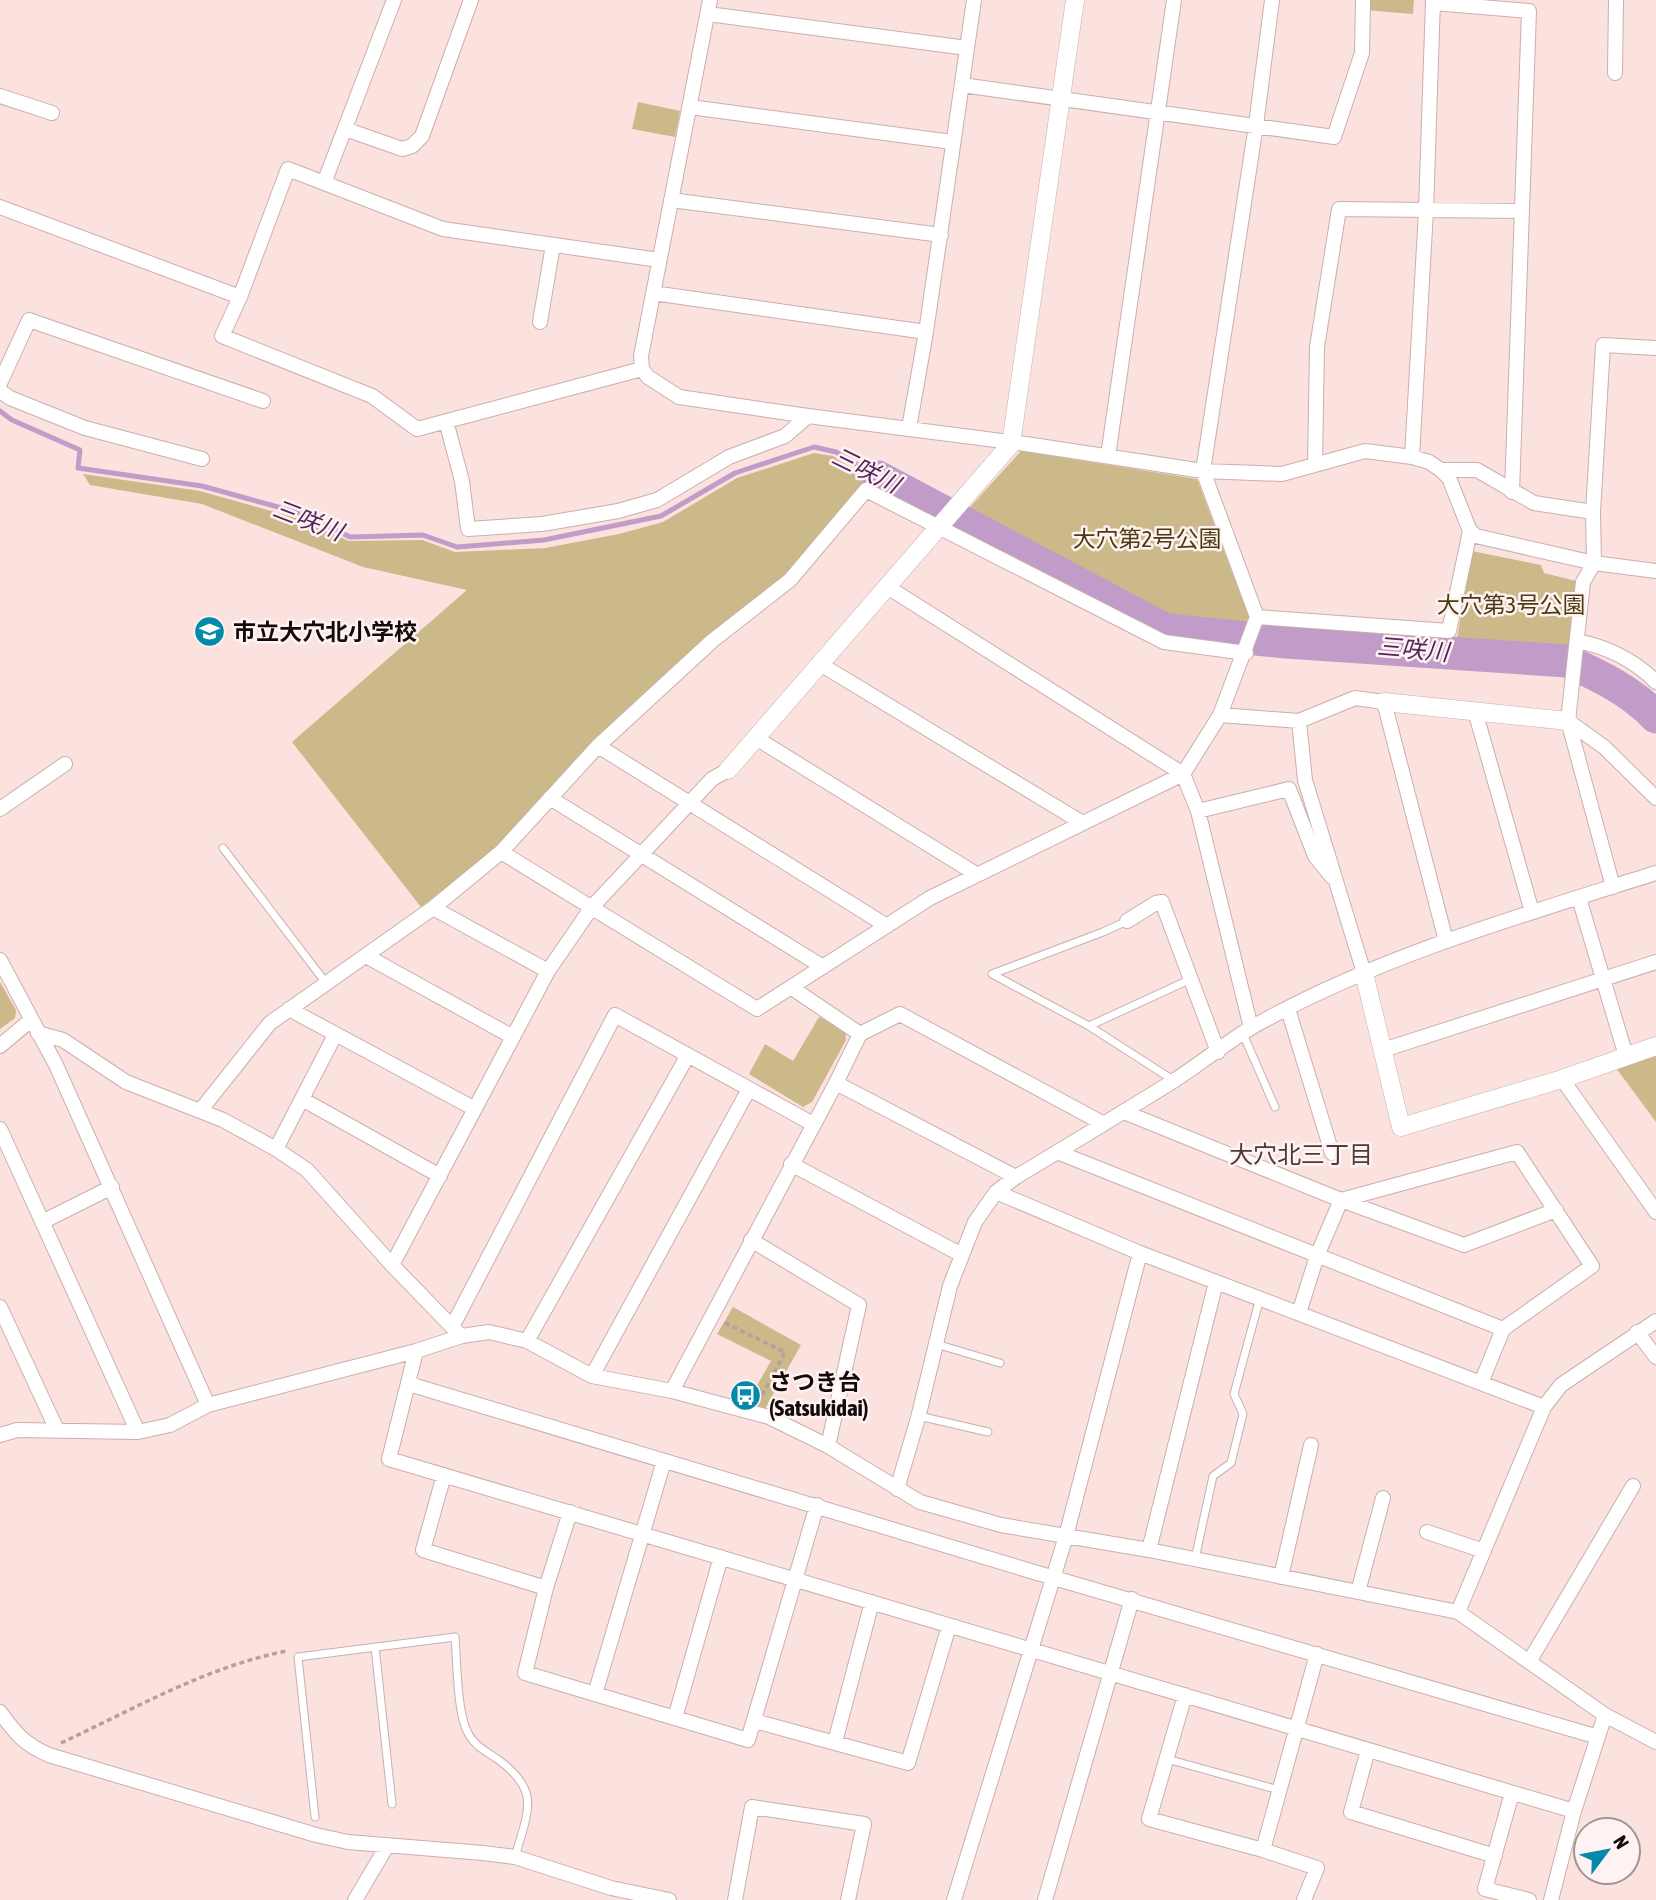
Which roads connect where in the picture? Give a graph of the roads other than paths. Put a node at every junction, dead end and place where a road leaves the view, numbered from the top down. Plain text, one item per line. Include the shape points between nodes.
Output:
1 (394, 0) edge
2 (471, 0) edge
3 (974, 0) edge
4 (1075, 0) edge
5 (1174, 0) edge
6 (1272, 0) edge
7 (1363, 0) edge
8 (1616, 0) edge
9 (1433, 2) edge
10 (709, 7) edge
11 (967, 48) junction
12 (1615, 73) dead end
13 (962, 85) junction
14 (0, 96) edge
15 (1060, 99) junction
16 (690, 107) junction
17 (1160, 112) junction
18 (52, 113) dead end
19 (1256, 125) junction
20 (345, 129) junction
21 (952, 142) junction
22 (324, 183) junction
23 (671, 200) junction
24 (0, 207) edge
25 (1426, 211) junction
26 (1522, 211) junction
27 (941, 235) junction
28 (553, 245) junction
29 (659, 260) junction
30 (653, 293) junction
31 (240, 297) junction
32 (540, 322) dead end
33 (926, 332) junction
34 (1656, 348) edge
35 (642, 369) junction
36 (0, 383) edge
37 (0, 391) edge
38 (263, 401) dead end
39 (808, 416) junction
40 (446, 421) junction
41 (909, 428) junction
42 (1011, 444) junction
43 (1108, 456) junction
44 (1412, 457) junction
45 (202, 460) dead end
46 (1315, 464) junction
47 (1441, 470) junction
48 (1203, 471) junction
49 (1512, 492) junction
50 (1593, 512) junction
51 (945, 520) junction
52 (1470, 531) junction
53 (1594, 563) junction
54 (1656, 571) edge
55 (887, 586) junction
56 (1257, 617) junction
57 (1577, 642) junction
58 (1246, 653) junction
59 (820, 664) junction
60 (1656, 682) edge
61 (1384, 702) junction
62 (1475, 711) junction
63 (1220, 715) junction
64 (1298, 721) junction
65 (1568, 722) junction
66 (756, 738) junction
67 (598, 746) junction
68 (65, 764) dead end
69 (728, 770) joint
70 (1183, 774) junction
71 (550, 798) junction
72 (1656, 799) edge
73 (689, 803) junction
74 (0, 809) edge
75 (1198, 811) junction
76 (1081, 822) junction
77 (223, 848) dead end
78 (501, 852) junction
79 (641, 855) junction
80 (1656, 873) edge
81 (976, 874) junction
82 (1337, 883) junction
83 (1613, 887) junction
84 (1579, 898) junction
85 (592, 907) junction
86 (433, 908) junction
87 (1532, 912) junction
88 (1127, 921) joint
89 (887, 926) junction
90 (1446, 941) junction
91 (366, 956) junction
92 (0, 960) edge
93 (1656, 962) edge
94 (823, 967) junction
95 (548, 971) junction
96 (1364, 973) junction
97 (1191, 979) junction
98 (1605, 980) junction
99 (326, 983) junction
100 (792, 988) junction
101 (289, 1009) junction
102 (1288, 1009) junction
103 (35, 1026) junction
104 (1089, 1026) junction
105 (1247, 1031) junction
106 (860, 1034) junction
107 (335, 1035) junction
108 (513, 1037) junction
109 (0, 1045) edge
110 (1656, 1046) edge
111 (1383, 1050) junction
112 (1218, 1052) junction
113 (688, 1055) junction
114 (1626, 1056) junction
115 (1562, 1079) junction
116 (1174, 1081) junction
117 (836, 1083) junction
118 (749, 1089) junction
119 (302, 1099) junction
120 (1275, 1107) dead end
121 (475, 1109) junction
122 (200, 1111) junction
123 (1124, 1112) junction
124 (813, 1124) junction
125 (1104, 1124) junction
126 (0, 1129) edge
127 (276, 1149) junction
128 (1057, 1152) junction
129 (1332, 1153) dead end
130 (791, 1164) junction
131 (440, 1176) junction
132 (1016, 1177) junction
133 (112, 1187) junction
134 (996, 1192) junction
135 (1341, 1200) junction
136 (1556, 1210) junction
137 (1656, 1212) edge
138 (42, 1222) junction
139 (751, 1240) junction
140 (1140, 1253) junction
141 (962, 1255) junction
142 (1317, 1256) junction
143 (392, 1265) junction
144 (1216, 1282) junction
145 (1261, 1298) junction
146 (0, 1307) edge
147 (1298, 1313) junction
148 (1656, 1321) edge
149 (1503, 1329) junction
150 (457, 1332) junction
151 (1636, 1332) junction
152 (527, 1341) junction
153 (935, 1344) junction
154 (416, 1351) junction
155 (1656, 1357) edge
156 (1000, 1363) dead end
157 (592, 1376) junction
158 (1481, 1383) junction
159 (409, 1384) junction
160 (672, 1391) junction
161 (208, 1405) junction
162 (1544, 1407) junction
163 (918, 1416) junction
164 (57, 1430) junction
165 (138, 1432) junction
166 (988, 1432) dead end
167 (0, 1435) edge
168 (1311, 1445) dead end
169 (828, 1446) junction
170 (664, 1461) junction
171 (444, 1475) junction
172 (1633, 1486) dead end
173 (897, 1489) junction
174 (1383, 1498) dead end
175 (817, 1505) junction
176 (569, 1512) junction
177 (1427, 1532) dead end
178 (643, 1534) junction
179 (1066, 1536) junction
180 (1149, 1550) junction
181 (1484, 1551) junction
182 (721, 1557) junction
183 (1194, 1560) junction
184 (1281, 1577) junction
185 (1054, 1578) junction
186 (795, 1580) junction
187 (546, 1588) junction
188 (1358, 1592) junction
189 (1132, 1600) junction
190 (872, 1602) junction
191 (1458, 1612) junction
192 (949, 1626) junction
193 (376, 1647) junction
194 (1030, 1649) junction
195 (1317, 1654) junction
196 (1529, 1662) junction
197 (1111, 1673) junction
198 (595, 1694) junction
199 (1185, 1695) junction
200 (0, 1712) edge
201 (1605, 1715) junction
202 (675, 1718) junction
203 (755, 1721) junction
204 (1297, 1729) junction
205 (1598, 1737) junction
206 (835, 1742) junction
207 (1656, 1742) edge
208 (1368, 1750) junction
209 (1166, 1759) junction
210 (1279, 1790) junction
211 (1512, 1793) junction
212 (392, 1804) dead end
213 (1574, 1811) junction
214 (314, 1817) dead end
215 (387, 1846) junction
216 (1263, 1850) junction
217 (1494, 1856) junction
218 (515, 1857) junction
219 (355, 1900) edge
220 (669, 1900) edge
221 (735, 1900) edge
222 (848, 1900) edge
223 (954, 1900) edge
224 (1045, 1900) edge
225 (1304, 1900) edge
226 (1529, 1900) edge
227 (1551, 1900) edge

1 - 20 street
2 - 20 street via 422,136 402,149
3 - 11 street
4 - 15 street
5 - 17 street
6 - 19 street
7 - 19 street via 1362,53 1334,137
8 - 12 street
9 - 25 street
9 - 26 street via 1528,11
10 - 11 street
10 - 16 street
11 - 13 street
13 - 15 street
13 - 21 street
14 - 18 street
15 - 17 street
15 - 42 street
16 - 21 street
16 - 23 street
17 - 19 street
17 - 43 street
19 - 48 street
20 - 22 street
21 - 27 street
22 - 28 street via 443,229
22 - 31 street via 288,169
23 - 27 street
23 - 29 street
24 - 31 street
25 - 26 street
25 - 44 street
25 - 46 street via 1339,209 1317,347
26 - 49 street
27 - 33 street
28 - 29 street
28 - 32 street
29 - 30 street
30 - 33 street
30 - 35 street
31 - 40 street via 222,336 372,396 417,429
33 - 41 street
34 - 50 street via 1603,345
35 - 39 street via 678,397
35 - 40 street
36 - 38 street via 29,320
37 - 45 street via 85,428
39 - 40 street via 785,436 729,457 657,500 542,524 468,529 462,481
39 - 41 street
41 - 42 street
42 - 43 street
42 - 51 street
43 - 48 street
44 - 46 street via 1364,451
44 - 47 street
46 - 48 street via 1282,474
47 - 49 street via 1477,470
47 - 52 street via 1449,478
48 - 56 street
49 - 50 street via 1534,503
50 - 53 street
51 - 55 street
51 - 58 street via 1164,642
51 - 67 street via 866,490 790,580 712,641
52 - 53 street
52 - 56 street via 1449,631
53 - 54 street
53 - 57 street via 1583,582
55 - 59 street
55 - 70 street
56 - 58 street
57 - 60 street via 1599,645 1640,666
57 - 65 street
58 - 63 street
59 - 66 street
59 - 76 street
61 - 62 street
61 - 64 street via 1355,698
61 - 90 street
62 - 65 street
62 - 87 street
63 - 64 street
63 - 70 street
64 - 82 street via 1305,780
65 - 72 street via 1604,747
65 - 83 street
66 - 69 street
66 - 81 street
67 - 71 street
67 - 73 street
68 - 74 street
69 - 73 street
70 - 75 street
70 - 76 street
71 - 78 street
71 - 79 street
73 - 79 street
73 - 89 street
75 - 82 street via 1289,789 1315,856
75 - 105 street
76 - 81 street
77 - 99 lane
78 - 85 street
78 - 86 street
79 - 85 street
79 - 94 street
80 - 83 street
81 - 89 street
82 - 96 street
83 - 84 street
84 - 87 street
84 - 98 street
85 - 95 street
85 - 100 street via 757,1009
86 - 91 street
86 - 95 street
87 - 90 street
88 - 97 street via 1163,902
88 - 104 lane via 992,974
89 - 94 street
90 - 96 street
91 - 99 street
91 - 108 street
92 - 103 street
93 - 98 street
94 - 100 street
95 - 108 street
96 - 102 street
96 - 111 street
97 - 104 lane
97 - 112 street
98 - 111 street
98 - 114 street
99 - 101 street
100 - 106 street
101 - 107 street
101 - 122 street via 270,1023
102 - 105 street
102 - 129 street
103 - 109 street
103 - 122 street via 126,1082
103 - 133 street
104 - 116 lane
105 - 112 street
105 - 120 lane
106 - 117 street
106 - 125 street via 900,1014
107 - 119 street
107 - 121 street
108 - 121 street
110 - 114 street
111 - 115 street via 1401,1127
112 - 116 street
113 - 118 street
113 - 150 street via 615,1015
113 - 152 street
114 - 115 street
115 - 137 street
116 - 123 street
117 - 124 street
117 - 132 street
118 - 124 street
118 - 157 street
119 - 127 street
119 - 131 street
121 - 131 street
122 - 127 street
123 - 125 street
123 - 135 street
124 - 130 street
125 - 128 street
126 - 138 street
127 - 143 street via 307,1170
128 - 132 street
128 - 142 street
130 - 139 street
130 - 141 street
131 - 143 street
132 - 134 street
133 - 138 street
133 - 161 street
134 - 140 street
134 - 141 street via 975,1222
135 - 136 street via 1464,1245
135 - 136 street via 1517,1152
135 - 142 street
136 - 149 street via 1592,1266
138 - 165 street
139 - 160 street
139 - 169 street via 859,1305
140 - 144 street
140 - 179 street
141 - 153 street
142 - 147 street
142 - 149 street
143 - 150 street
144 - 145 street
144 - 180 street
145 - 147 street
145 - 183 lane via 1234,1394 1243,1414 1231,1463 1213,1476
146 - 164 street
147 - 158 street
148 - 151 street
149 - 158 street
150 - 152 street via 489,1332
150 - 154 street
151 - 155 street
151 - 162 street via 1561,1385
152 - 157 street
153 - 156 lane
153 - 163 street
154 - 159 street
154 - 161 street
157 - 160 street
158 - 162 street
159 - 170 street
159 - 171 street via 389,1459
160 - 169 street via 769,1418
161 - 165 street via 170,1425
162 - 181 street
163 - 166 lane
163 - 173 street
164 - 165 street
164 - 167 street
168 - 184 street
169 - 173 street
170 - 175 street
170 - 178 street
171 - 176 street
171 - 187 street via 423,1550
172 - 196 street
173 - 179 street via 920,1502 1001,1525
174 - 188 street
175 - 185 street
175 - 186 street
176 - 178 street
176 - 187 street
177 - 181 street
178 - 182 street
178 - 198 street
179 - 180 street
179 - 185 street
180 - 183 street
181 - 191 street
182 - 186 street
182 - 202 street
183 - 184 street
184 - 188 street
185 - 189 street
185 - 194 street
186 - 190 street
186 - 203 street
187 - 198 street via 525,1673
188 - 191 street
189 - 195 street
189 - 197 street
190 - 192 street
190 - 206 street
191 - 196 street
192 - 194 street
192 - 206 street via 908,1763
193 - 212 lane
193 - 214 lane via 298,1657
193 - 218 lane via 455,1637 467,1732 475,1744 517,1774 525,1788 528,1808
194 - 197 street
194 - 223 street
195 - 204 street
195 - 205 street
196 - 201 street
197 - 199 street
197 - 224 street
198 - 202 street
199 - 204 street
199 - 209 street
200 - 215 street via 16,1734 49,1755 316,1835
201 - 205 street
201 - 207 street
202 - 203 street via 748,1740
203 - 206 street
204 - 208 street
204 - 210 street
205 - 213 street
208 - 211 street
208 - 217 street via 1351,1812
209 - 210 lane
209 - 216 street via 1149,1819
210 - 216 street
211 - 213 street
211 - 217 street
213 - 227 street
215 - 218 street
215 - 219 street
216 - 225 street via 1317,1868
217 - 226 street via 1485,1889
218 - 220 street via 611,1888
221 - 222 street via 752,1807 864,1824

